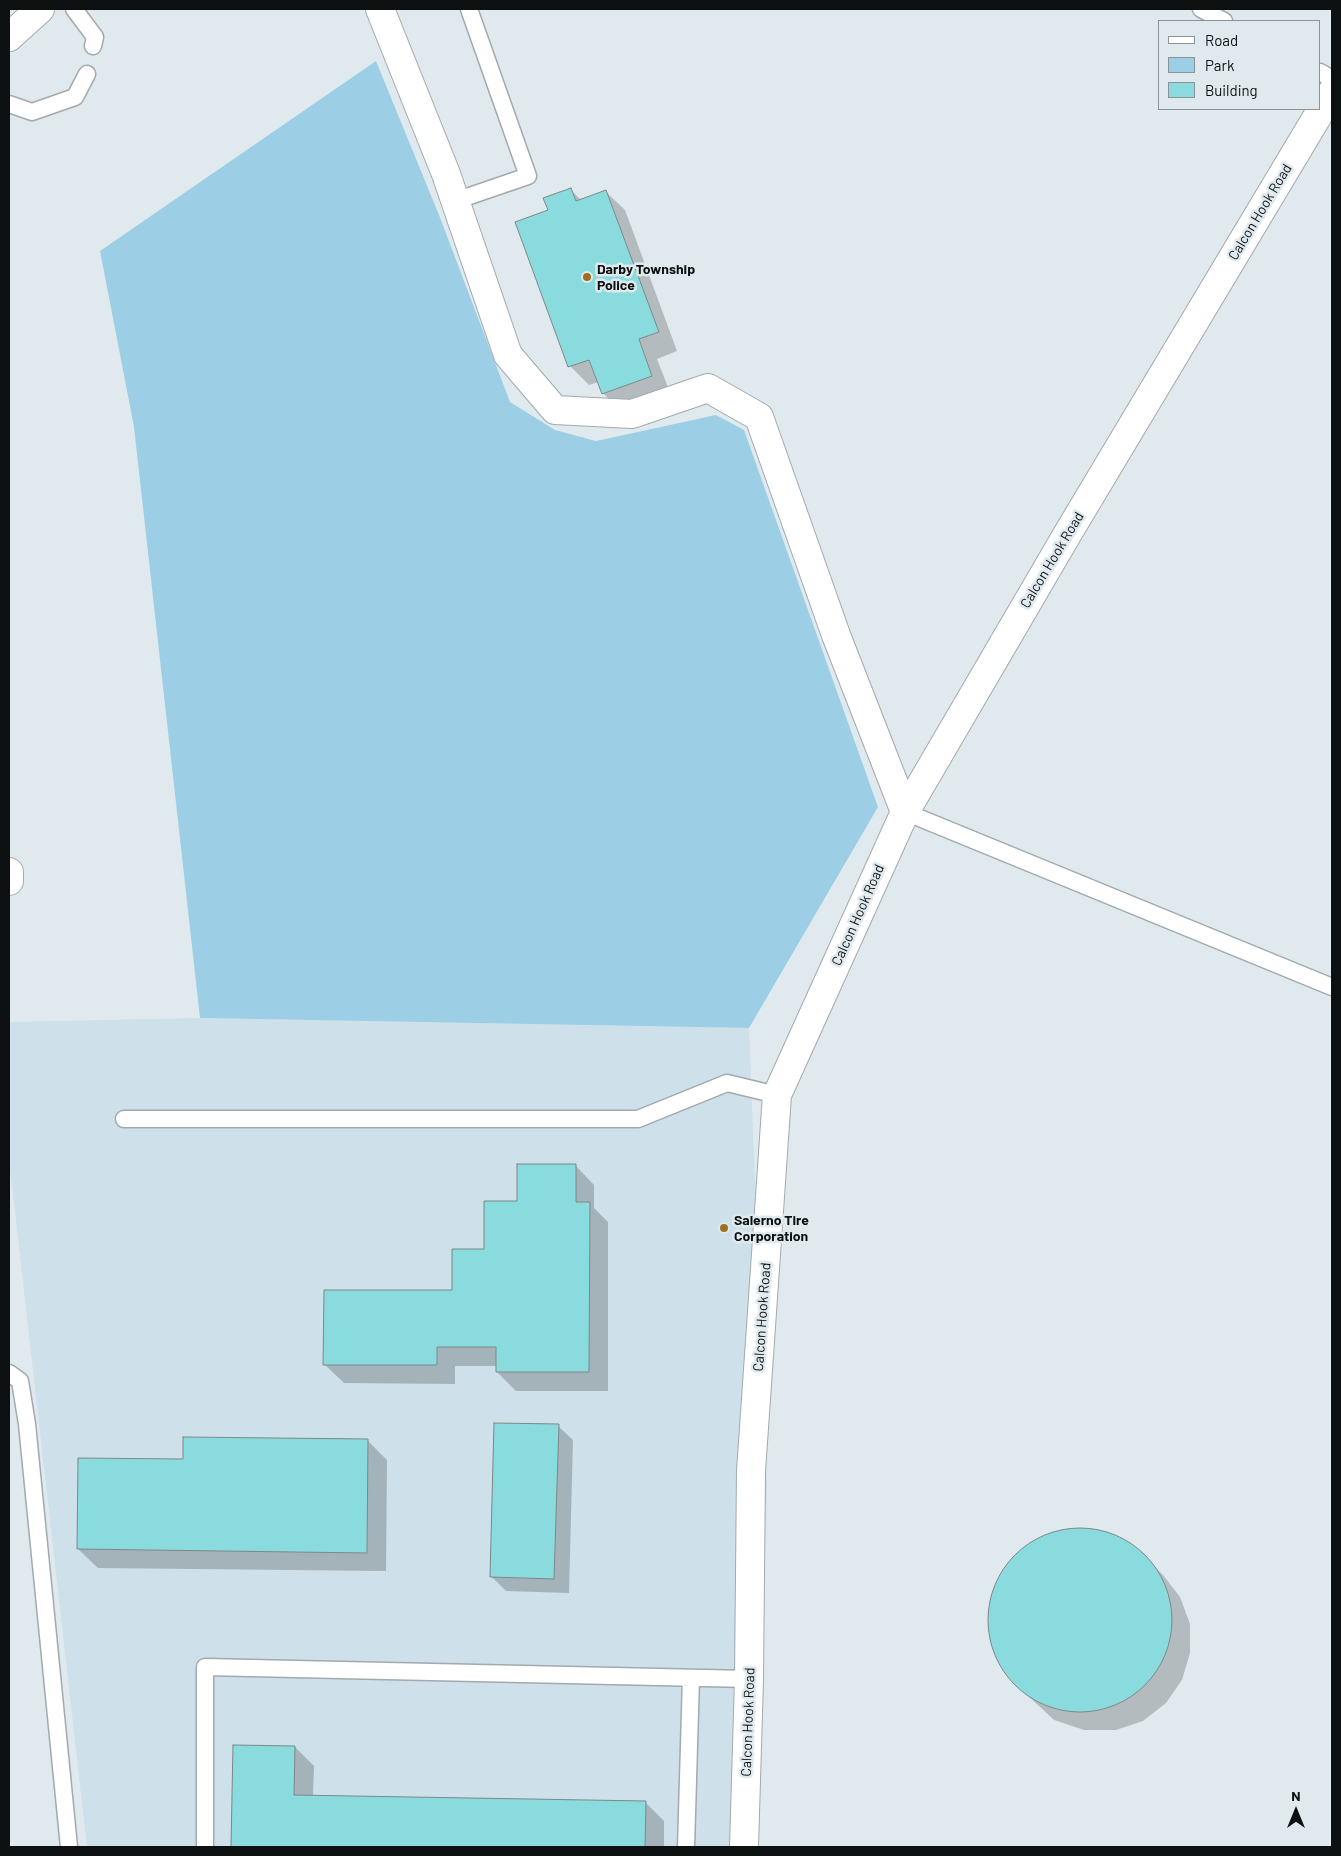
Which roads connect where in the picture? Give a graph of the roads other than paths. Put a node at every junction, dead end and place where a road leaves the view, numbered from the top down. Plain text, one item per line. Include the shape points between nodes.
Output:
1 (40, 9) edge
2 (74, 9) edge
3 (380, 9) edge
4 (469, 9) edge
5 (1201, 9) edge
6 (1222, 20) edge
7 (9, 37) edge
8 (93, 46) dead end
9 (1321, 73) edge
10 (87, 74) dead end
11 (1332, 79) edge
12 (1332, 92) edge
13 (9, 104) edge
14 (455, 201) junction
15 (905, 812) junction
16 (9, 872) edge
17 (9, 881) edge
18 (1332, 987) edge
19 (778, 1095) junction
20 (124, 1119) dead end
21 (9, 1373) edge
22 (690, 1678) junction
23 (749, 1679) junction
24 (69, 1847) edge
25 (205, 1847) edge
26 (686, 1847) edge
27 (744, 1847) edge

1 - 7 street
2 - 8 lane via 96,37
3 - 14 street
4 - 14 lane via 528,176
5 - 6 lane
9 - 11 lane
10 - 13 lane via 75,97 32,112
12 - 15 street, Calcon Hook Road
14 - 15 street via 508,355 555,410 632,414 708,388 759,417 836,635
15 - 18 lane
15 - 19 street, Calcon Hook Road
16 - 17 street
19 - 20 lane via 727,1083 638,1119
19 - 23 street, Calcon Hook Road via 751,1471
21 - 24 lane via 20,1381 27,1424
22 - 23 lane
22 - 25 lane via 205,1667
22 - 26 lane
23 - 27 street, Calcon Hook Road

